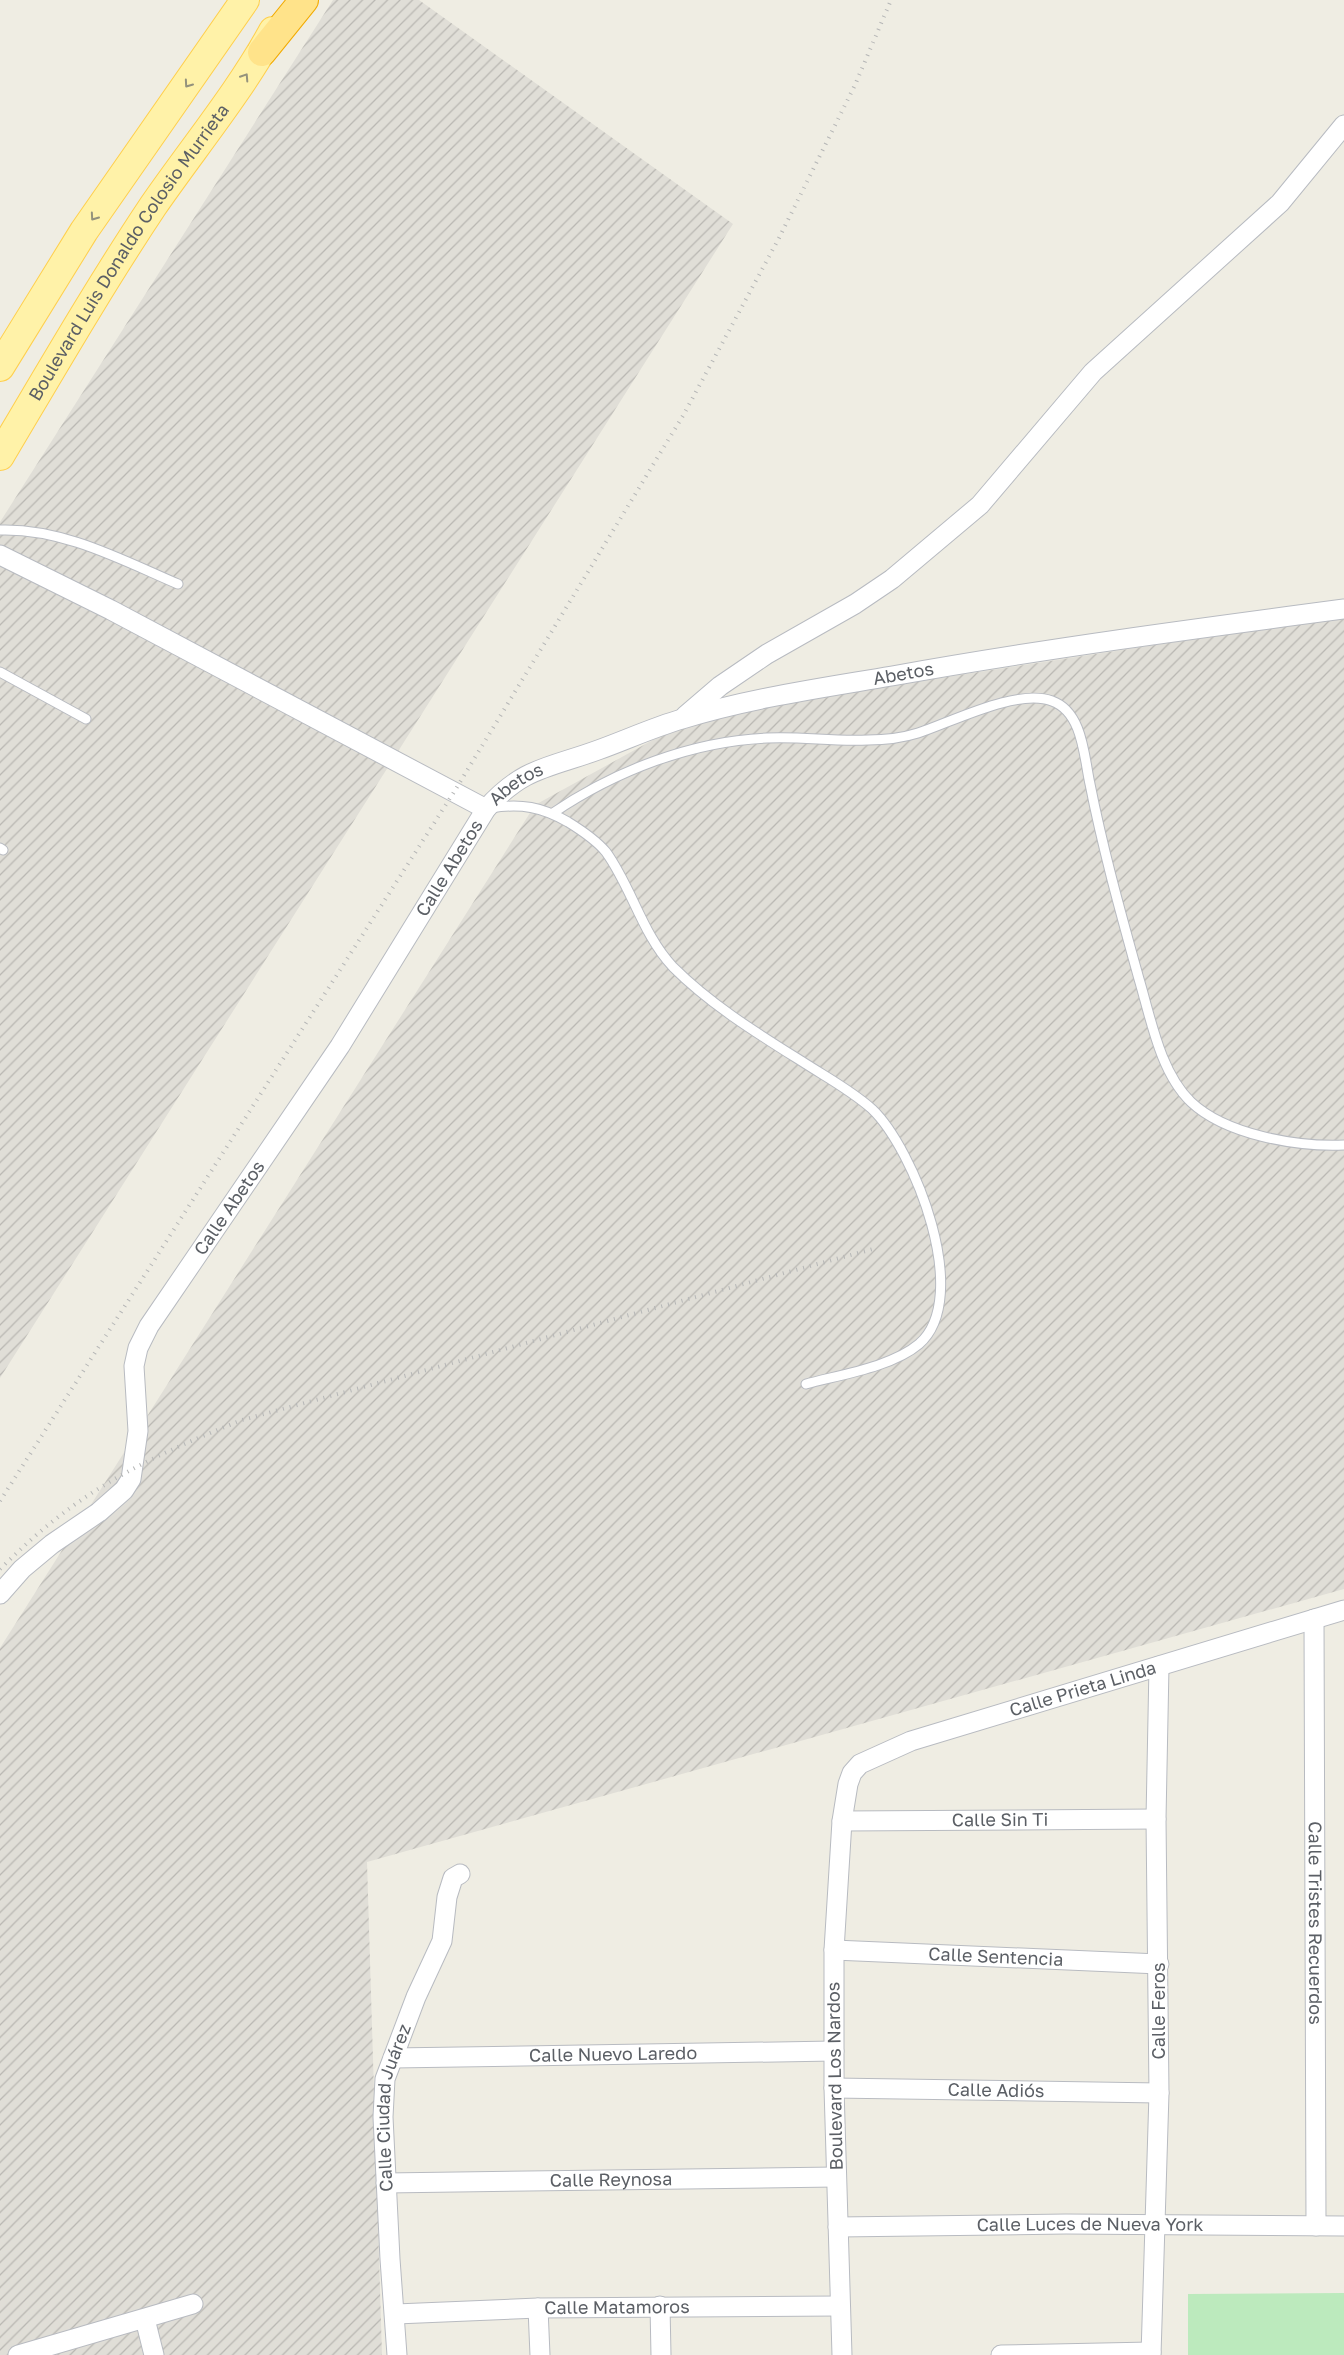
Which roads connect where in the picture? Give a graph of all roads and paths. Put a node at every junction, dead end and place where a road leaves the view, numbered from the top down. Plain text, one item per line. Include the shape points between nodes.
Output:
1 (244, 0) edge
2 (290, 0) edge
3 (304, 0) edge
4 (262, 52) junction
5 (1344, 125) edge
6 (0, 368) edge
7 (0, 456) edge
8 (0, 530) edge
9 (0, 555) edge
10 (178, 584) dead end
11 (1344, 609) edge
12 (0, 672) edge
13 (86, 719) dead end
14 (682, 719) junction
15 (486, 809) junction
16 (553, 813) junction
17 (1344, 1146) edge
18 (806, 1384) dead end
19 (0, 1594) edge
20 (1344, 1610) edge
21 (1314, 1618) junction
22 (1159, 1666) junction
23 (845, 1797) joint
24 (1156, 1819) junction
25 (842, 1821) junction
26 (460, 1874) dead end
27 (834, 1950) junction
28 (1159, 1964) junction
29 (834, 2051) junction
30 (393, 2058) junction
31 (834, 2088) junction
32 (1159, 2093) junction
33 (836, 2177) junction
34 (386, 2183) junction
35 (1154, 2225) junction
36 (1316, 2226) junction
37 (1344, 2226) edge
38 (838, 2227) junction
39 (193, 2304) dead end
40 (660, 2306) junction
41 (839, 2306) junction
42 (538, 2308) junction
43 (396, 2314) junction
44 (146, 2319) junction
45 (1151, 2354) edge
46 (18, 2355) edge
47 (154, 2355) edge
48 (397, 2355) edge
49 (540, 2355) edge
50 (661, 2355) edge
51 (842, 2355) edge
52 (1001, 2355) edge

1 -> 6 main road via 84,231
2 - 4 main road, Boulevard Luis Donaldo Colosio Murrieta
3 - 4 highway
7 -> 4 main road, Boulevard Luis Donaldo Colosio Murrieta via 110,270
5 - 14 street via 1280,203 1093,372 980,505 892,578 855,604 767,654 720,686
8 - 10 lane via 75,541
9 - 15 street via 112,610
11 - 14 street, Abetos via 976,661 780,696
12 - 13 lane
14 - 15 street, Abetos via 528,774 503,790
15 - 16 lane via 528,806
15 - 19 street, Calle Abetos via 340,1046 149,1326 138,1348 134,1366 138,1431 128,1484 99,1512 22,1569
16 - 17 lane via 592,789 680,753 708,746 770,738 886,740 915,734 1003,702 1051,700 1067,710 1077,727 1102,846 1119,908 1166,1064 1180,1090 1206,1113 1261,1136 1309,1145
16 - 18 lane via 591,838 605,852 655,943 672,965 732,1017 832,1079 871,1108 889,1128 907,1157 936,1237 940,1268 937,1311 920,1343 903,1354
20 - 21 street, Calle Prieta Linda
21 - 22 street, Calle Prieta Linda
21 - 36 street, Calle Tristes Recuerdos
22 - 23 street, Calle Prieta Linda via 911,1741 860,1764 852,1773
22 - 24 street, Calle Feros
23 - 25 street, Boulevard Los Nardos
24 - 25 street, Calle Sin Ti
24 - 28 street, Calle Feros
25 - 27 street, Boulevard Los Nardos
26 - 30 street, Calle Ciudad Juárez via 453,1878 448,1891 442,1941
27 - 28 street, Calle Sentencia
27 - 29 street, Boulevard Los Nardos
28 - 32 street, Calle Feros
29 - 30 street, Calle Nuevo Laredo
29 - 31 street, Boulevard Los Nardos
30 - 34 street, Calle Ciudad Juárez via 385,2079 384,2095
31 - 32 street, Calle Adiós
31 - 33 street, Boulevard Los Nardos
32 - 35 street, Calle Feros
33 - 34 street, Calle Reynosa
33 - 38 street, Boulevard Los Nardos
34 - 43 street, Calle Ciudad Juárez
35 - 36 street, Calle Luces de Nueva York
35 - 38 street, Calle Luces de Nueva York
35 - 45 street, Calle Feros
36 - 37 street, Calle Luces de Nueva York
38 - 41 street, Boulevard Los Nardos
39 - 44 street
40 - 41 street, Calle Matamoros
40 - 42 street, Calle Matamoros
40 - 50 street
41 - 51 street, Boulevard Los Nardos
42 - 43 street, Calle Matamoros
42 - 49 street
43 - 48 street, Calle Ciudad Juárez
44 - 46 street
44 - 47 street
45 - 52 street

